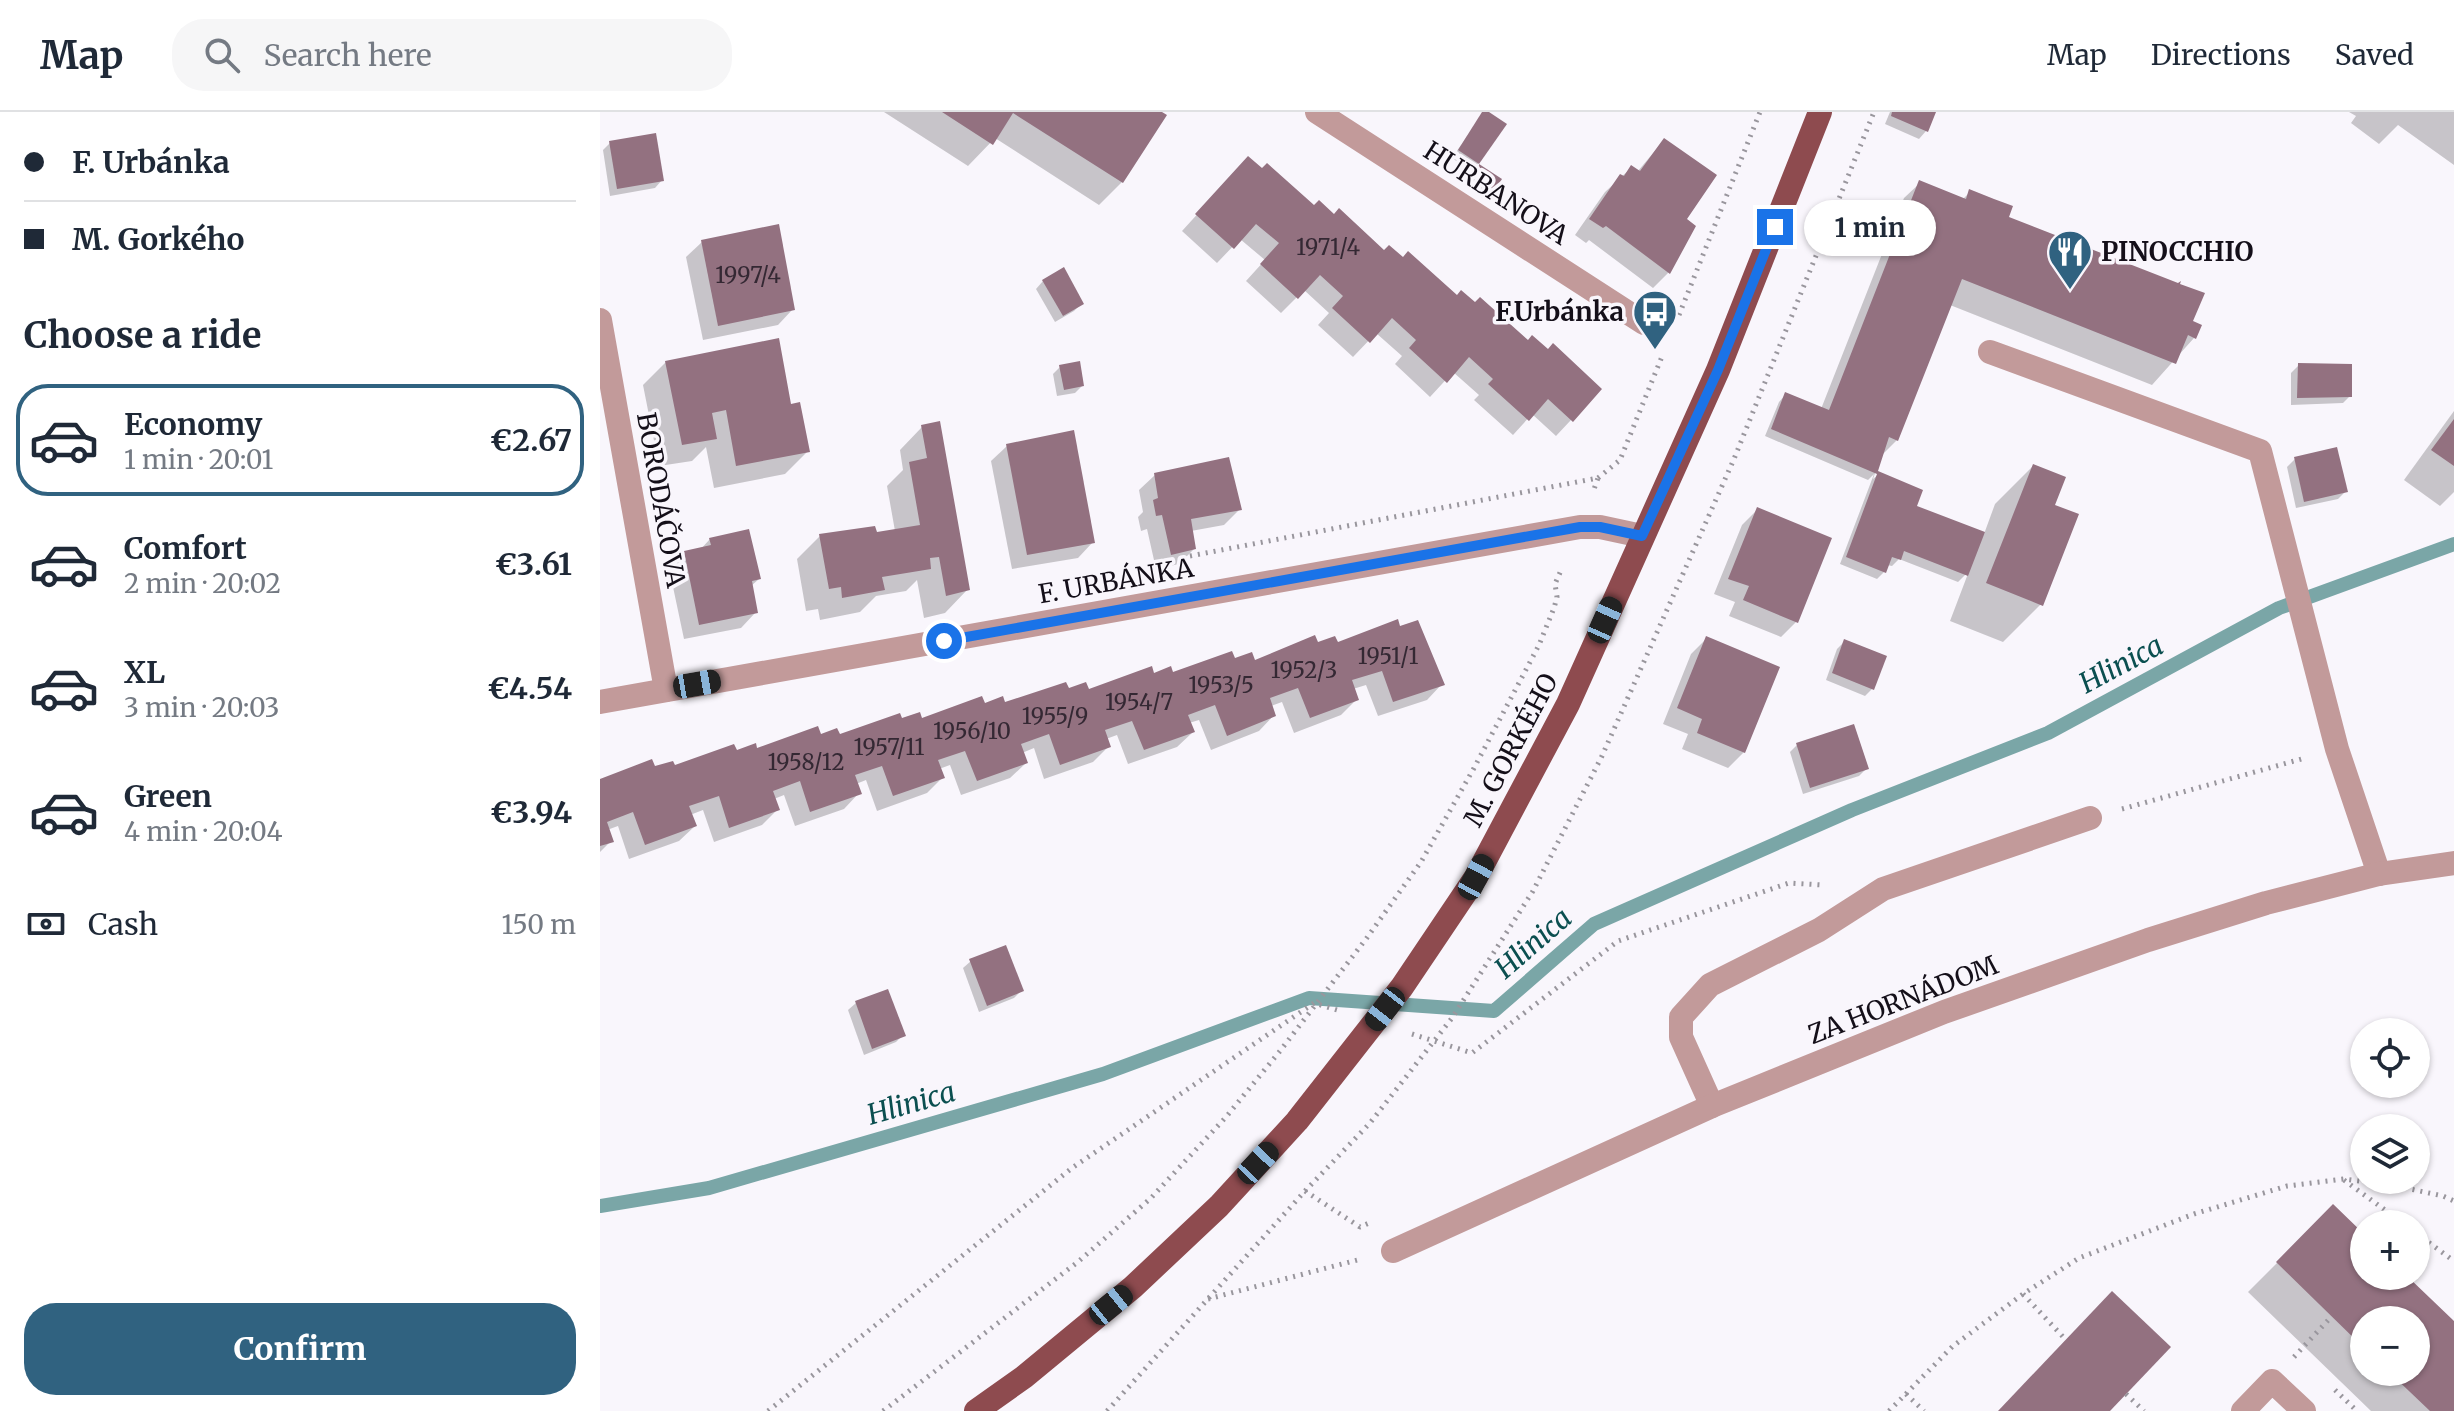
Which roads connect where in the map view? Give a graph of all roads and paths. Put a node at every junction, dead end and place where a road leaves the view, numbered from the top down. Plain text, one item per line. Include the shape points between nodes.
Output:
1 (1317, 112) edge
2 (1760, 112) edge
3 (1820, 112) edge
4 (1874, 112) edge
5 (600, 320) edge
6 (1644, 323) dead end
7 (1675, 323) dead end
8 (1664, 351) dead end
9 (1990, 352) dead end
10 (1598, 478) dead end
11 (1642, 536) junction
12 (666, 690) junction
13 (600, 702) edge
14 (2337, 749) junction
15 (2090, 818) joint
16 (1421, 862) dead end
17 (2454, 863) edge
18 (2379, 874) junction
19 (1712, 1106) junction
20 (2344, 1179) junction
21 (1305, 1191) dead end
22 (2454, 1201) edge
23 (2385, 1210) edge
24 (2430, 1243) edge
25 (1393, 1251) joint
26 (2454, 1261) edge
27 (2023, 1294) junction
28 (1208, 1299) dead end
29 (2332, 1316) dead end
30 (2066, 1340) dead end
31 (2272, 1381) junction
32 (1906, 1394) junction
33 (2126, 1394) dead end
34 (883, 1411) edge
35 (976, 1411) edge
36 (1889, 1411) edge
37 (1924, 1411) edge
38 (2144, 1411) edge
39 (2243, 1411) edge
40 (2304, 1411) edge

1 - 6 street, HURBANOVA
2 - 7 path
3 - 11 main road, M. GORKÉHO via 1718,370
4 - 21 path via 1734,459 1602,756 1533,891 1452,1018 1370,1123
5 - 12 street, BORODÁČOVA
8 - 10 path via 1620,460
9 - 14 street via 2260,451
11 - 12 street, F. URBÁNKA via 1580,527
11 - 35 main road, M. GORKÉHO via 1568,704 1476,877 1402,987 1297,1121 1219,1206 1133,1287
12 - 13 street, F. URBÁNKA
14 - 15 path
14 - 18 street
15 - 19 street via 1883,889 1819,930 1710,985 1681,1017 1681,1037
16 - 34 path via 1280,1051 1151,1198 1079,1261
17 - 18 street, ZA HORNÁDOM
18 - 19 street, ZA HORNÁDOM via 2133,945 1944,1012
19 - 25 street, ZA HORNÁDOM
20 - 22 path
20 - 23 path
20 - 27 path via 2287,1186 2194,1214 2079,1258
24 - 26 path
25 - 28 path
27 - 30 path
27 - 32 path via 1953,1346
29 - 31 path
31 - 39 street
31 - 40 street
32 - 36 path
32 - 37 path
33 - 38 path

